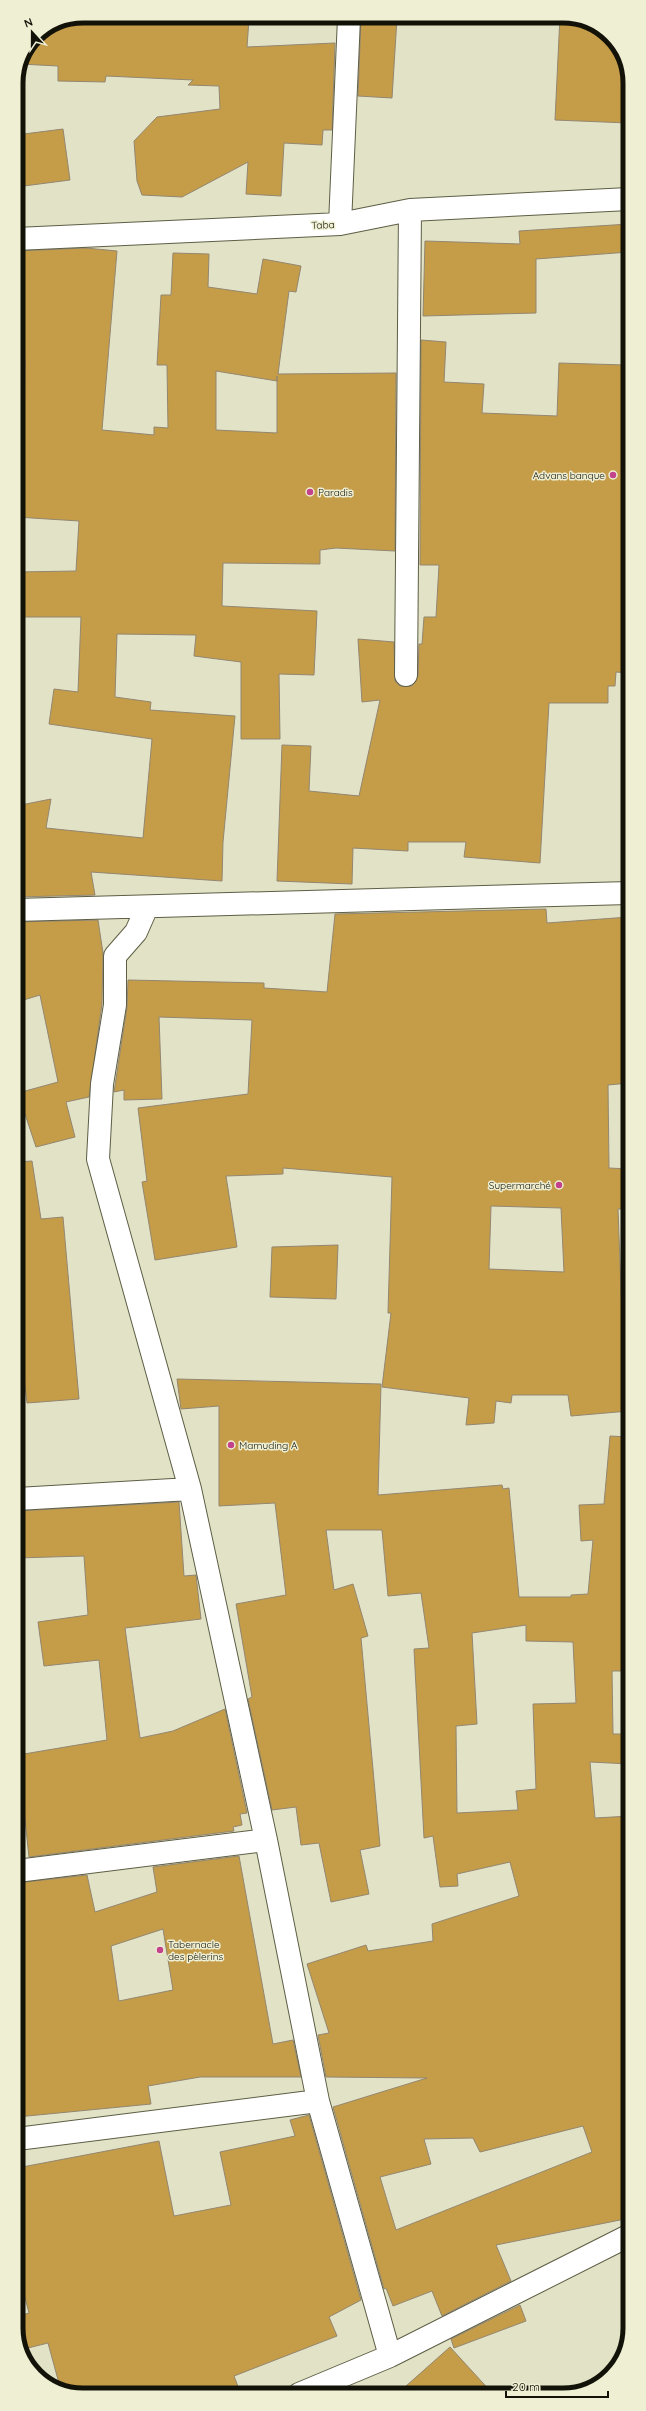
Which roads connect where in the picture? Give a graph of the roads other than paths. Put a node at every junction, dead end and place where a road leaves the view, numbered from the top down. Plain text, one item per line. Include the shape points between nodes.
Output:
1 (349, 23) edge
2 (623, 199) edge
3 (410, 210) junction
4 (340, 224) junction
5 (23, 239) edge
6 (406, 675) dead end
7 (623, 893) edge
8 (147, 908) junction
9 (23, 910) edge
10 (190, 1488) junction
11 (23, 1498) edge
12 (266, 1840) junction
13 (23, 1871) edge
14 (318, 2101) junction
15 (23, 2138) edge
16 (623, 2238) edge
17 (390, 2356) junction
18 (313, 2388) edge

1 - 4 street
2 - 3 street, Taba
3 - 4 street, Taba
3 - 6 street
4 - 5 street, Taba
7 - 8 street
8 - 9 street
8 - 10 street via 136,932 115,956 115,1005 102,1084 98,1159
10 - 11 street
10 - 12 street
12 - 13 street
12 - 14 street
14 - 15 street
14 - 17 street
16 - 17 street
17 - 18 street

